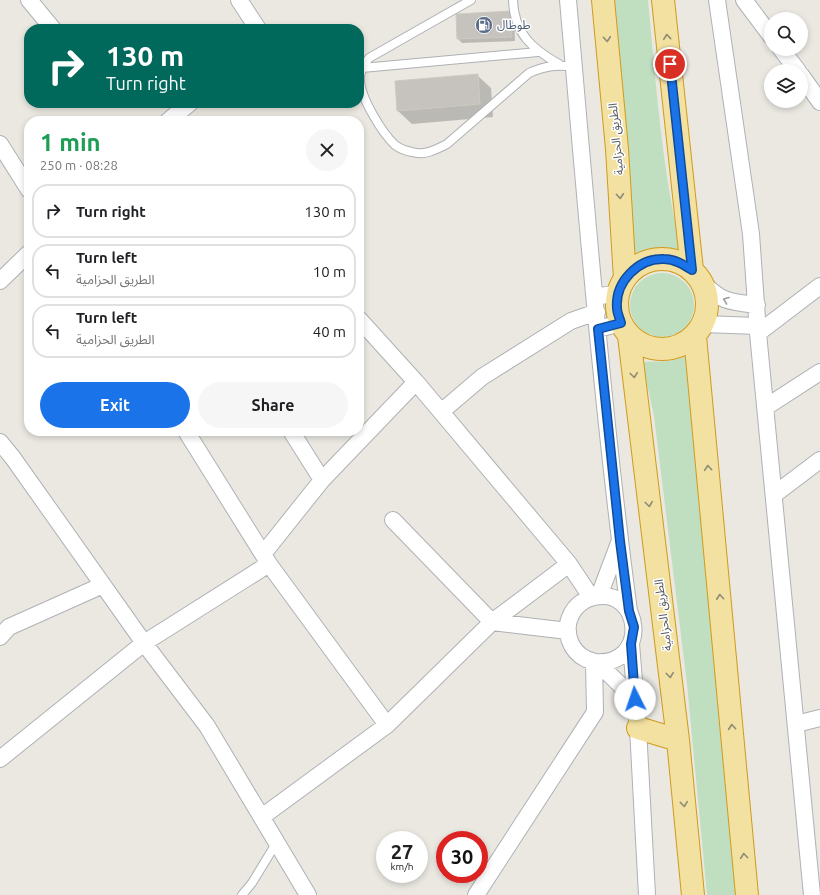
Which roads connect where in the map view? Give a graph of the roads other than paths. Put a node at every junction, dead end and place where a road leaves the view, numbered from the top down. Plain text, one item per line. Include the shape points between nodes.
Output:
1 (29, 0) edge
2 (239, 0) edge
3 (471, 0) edge
4 (513, 0) edge
5 (568, 0) edge
6 (603, 0) edge
7 (663, 0) edge
8 (717, 0) edge
9 (744, 0) edge
10 (49, 24) edge
11 (255, 24) edge
12 (764, 27) edge
13 (538, 52) junction
14 (786, 56) edge
15 (793, 64) edge
16 (364, 65) edge
17 (566, 65) junction
18 (364, 68) edge
19 (808, 85) edge
20 (364, 96) edge
21 (820, 102) edge
22 (185, 108) edge
23 (178, 116) edge
24 (0, 144) edge
25 (24, 182) edge
26 (24, 257) edge
27 (697, 276) junction
28 (0, 281) edge
29 (622, 286) junction
30 (820, 286) edge
31 (596, 305) junction
32 (757, 305) junction
33 (364, 325) edge
34 (598, 329) junction
35 (625, 330) junction
36 (700, 330) junction
37 (758, 330) junction
38 (820, 372) edge
39 (416, 382) junction
40 (766, 407) junction
41 (441, 412) junction
42 (189, 436) edge
43 (294, 436) edge
44 (0, 442) edge
45 (820, 460) edge
46 (322, 480) junction
47 (775, 494) junction
48 (393, 520) dead end
49 (620, 541) junction
50 (266, 559) junction
51 (569, 564) junction
52 (103, 585) junction
53 (595, 597) junction
54 (629, 611) junction
55 (492, 622) junction
56 (568, 631) junction
57 (0, 637) edge
58 (144, 643) junction
59 (631, 644) junction
60 (594, 662) junction
61 (635, 699) junction
62 (820, 718) edge
63 (796, 724) junction
64 (386, 725) junction
65 (638, 728) junction
66 (678, 740) junction
67 (0, 759) edge
68 (262, 816) junction
69 (278, 842) junction
70 (242, 895) edge
71 (308, 895) edge
72 (476, 895) edge
73 (647, 895) edge
74 (693, 895) edge
75 (747, 895) edge
76 (812, 895) edge

1 - 10 street
2 - 11 street
3 - 16 lane via 369,58
4 - 13 lane via 514,12 522,34
5 - 17 street
6 -> 29 highway, الطريق الحزامية via 617,149
27 -> 7 highway
8 - 32 street via 751,234
9 - 12 street
13 - 17 lane
13 - 18 lane
14 - 15 street
17 - 20 lane via 543,67 529,73 447,144 431,152 414,153 397,146 384,134
17 - 31 street
19 - 21 street
22 - 23 street
24 - 25 street
26 - 28 street
27 - 29 highway via 680,262 664,259 649,261 636,268
32 -> 27 street via 730,302 714,295
27 - 36 highway via 707,295 707,310
29 - 31 street
29 - 35 highway, الطريق الحزامية via 617,308
30 - 37 street
31 - 34 street
31 - 41 street via 482,377
32 - 37 street
33 - 39 street
34 - 35 street
34 - 49 street
35 - 36 highway via 641,345 655,349 670,349 684,344
35 -> 66 highway, الطريق الحزامية
36 - 37 street
75 -> 36 highway
37 - 40 street
38 - 40 street
39 - 41 street
39 - 46 street
40 - 47 street
41 - 51 street
42 - 50 street
43 - 46 street
44 - 52 street
45 - 47 street
46 - 50 street
47 - 63 street
48 - 55 street
49 - 53 street
49 - 54 street
50 - 58 street
50 - 64 street
51 - 53 street
51 - 55 street
52 - 57 street via 9,627
52 - 58 street
53 - 54 street via 616,599
53 - 56 street via 583,601 571,614
54 - 59 street via 634,627
55 - 56 street
55 - 64 street
56 - 60 street via 569,640 576,651
58 - 67 street
58 - 68 street via 207,726
59 - 60 street via 619,657 603,663
59 - 61 street
60 - 61 street
60 - 72 street via 594,712
61 - 65 street
62 - 63 street
63 - 76 street
64 - 68 street
65 - 66 highway
65 - 73 street
66 -> 74 highway, الطريق الحزامية
68 - 69 street
69 - 70 lane
69 - 71 street

